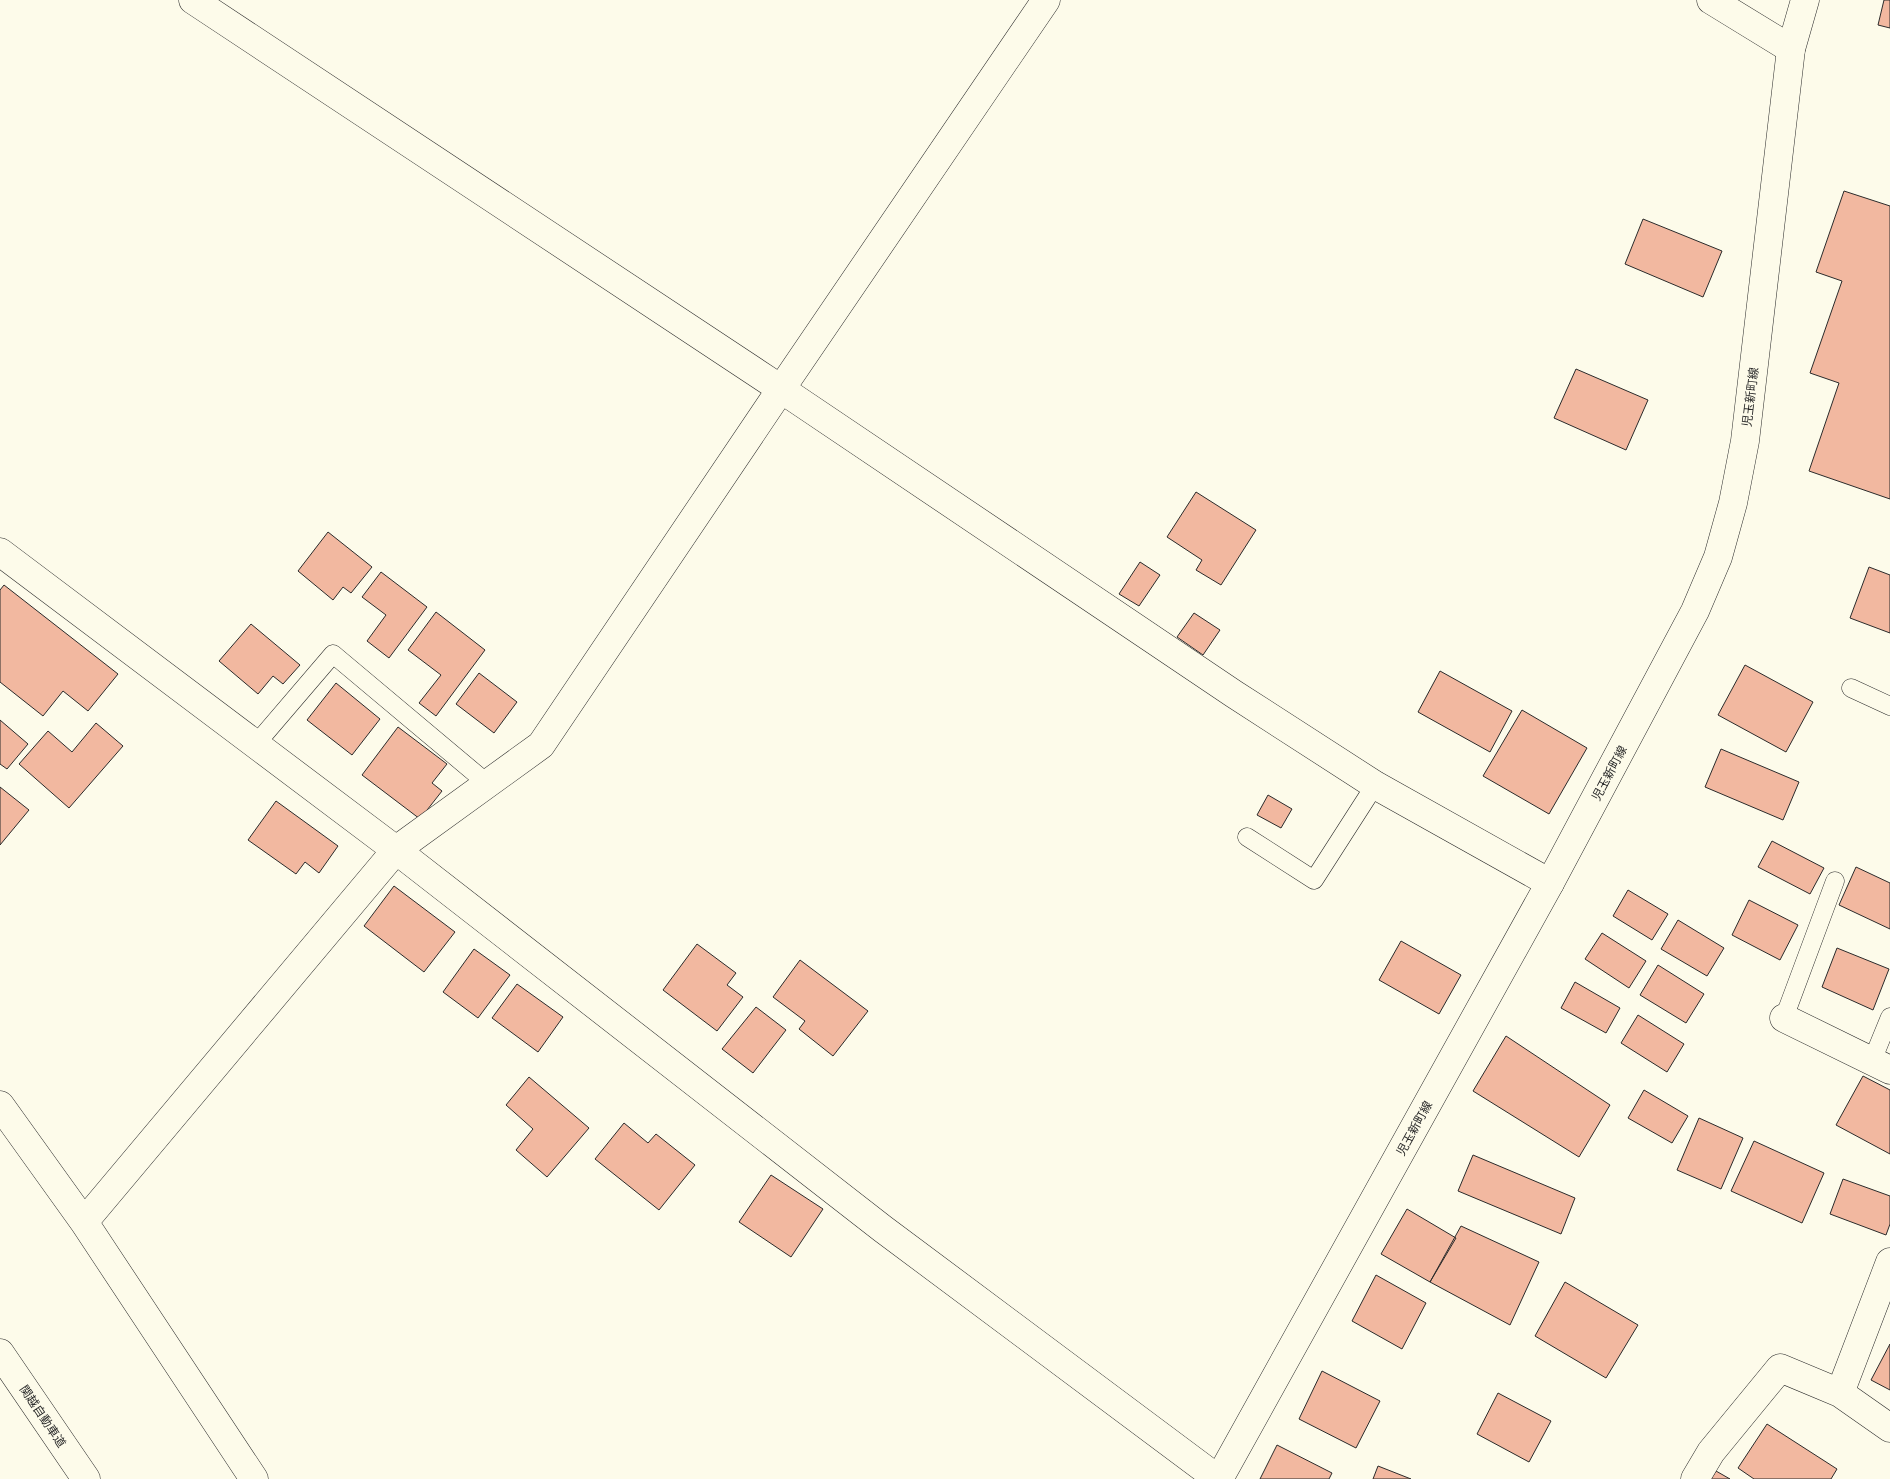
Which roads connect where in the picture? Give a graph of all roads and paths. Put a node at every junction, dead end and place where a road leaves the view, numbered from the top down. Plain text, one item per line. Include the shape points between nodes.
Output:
1 (193, 0) edge
2 (1046, 0) edge
3 (1711, 0) edge
4 (1805, 0) edge
5 (1791, 49) junction
6 (781, 389) junction
7 (0, 552) edge
8 (1851, 688) dead end
9 (1890, 706) edge
10 (256, 744) junction
11 (488, 784) junction
12 (1375, 785) junction
13 (1247, 837) dead end
14 (396, 850) junction
15 (1835, 881) dead end
16 (1550, 883) junction
17 (1890, 1017) edge
18 (1784, 1018) joint
19 (1881, 1066) edge
20 (0, 1106) edge
21 (84, 1222) junction
22 (1890, 1262) edge
23 (0, 1353) edge
24 (1840, 1393) junction
25 (1890, 1428) edge
26 (86, 1479) edge
27 (254, 1479) edge
28 (1218, 1479) edge
29 (1695, 1479) edge

1 - 6 main road
2 - 6 main road
3 - 5 main road
4 - 5 main road, 児玉新町線
5 - 16 main road, 児玉新町線 via 1745,441 1718,557 1695,610
6 - 11 main road via 541,745
6 - 12 main road
7 - 10 main road
8 - 9 lane
10 - 11 lane via 333,654
10 - 14 main road
11 - 14 main road
12 - 13 lane via 1314,880
12 - 16 main road
14 - 21 main road
14 - 28 main road via 882,1229
15 - 18 lane
16 - 28 main road, 児玉新町線
17 - 19 lane
18 - 19 main road
20 - 21 main road
21 - 27 main road
22 - 24 main road
23 - 26 main road, 関越自動車道
24 - 25 main road
24 - 29 main road via 1780,1368 1711,1452

